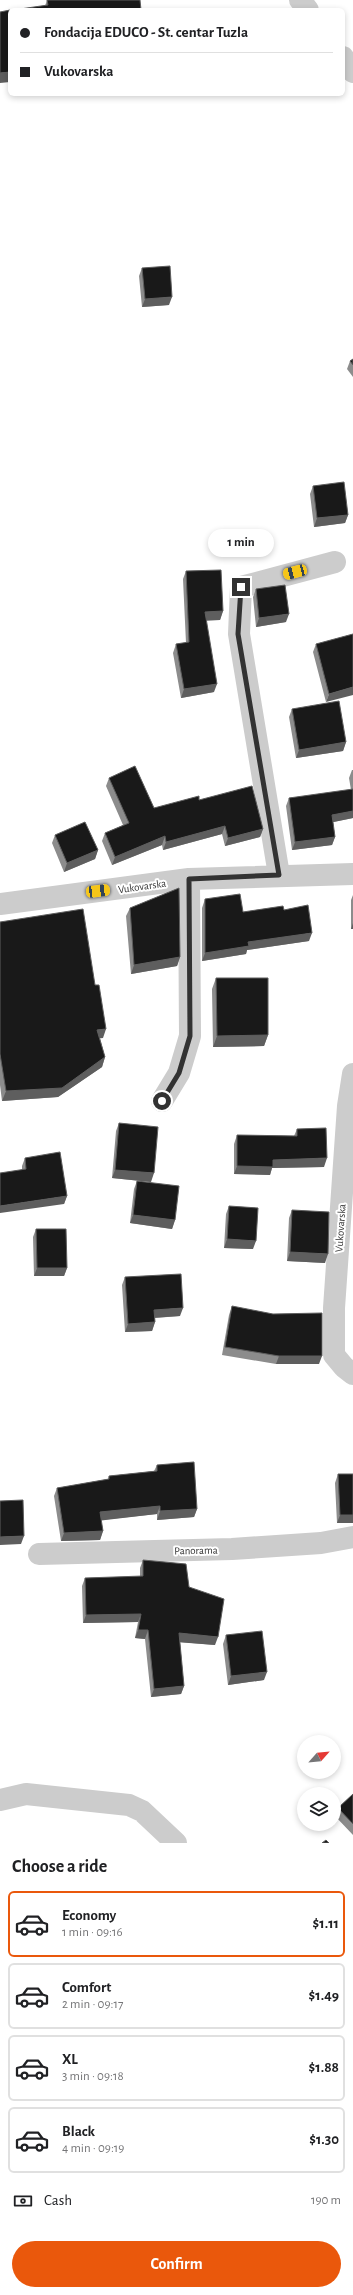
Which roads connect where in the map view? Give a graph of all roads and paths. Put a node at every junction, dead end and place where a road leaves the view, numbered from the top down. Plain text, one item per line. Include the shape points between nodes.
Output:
1 (300, 0) edge
2 (306, 8) edge
3 (345, 60) edge
4 (353, 72) edge
5 (335, 562) dead end
6 (353, 874) edge
7 (279, 875) junction
8 (189, 879) junction
9 (0, 904) edge
10 (353, 1074) edge
11 (162, 1101) dead end
12 (353, 1374) edge
13 (353, 1537) edge
14 (38, 1554) dead end
15 (0, 1800) edge
16 (176, 1843) edge

1 - 2 street
3 - 4 street
5 - 7 street via 241,587 238,634
6 - 7 street, Vukovarska
7 - 8 street, Vukovarska
8 - 9 street, Vukovarska
8 - 11 street via 190,1036 179,1073
10 - 12 street, Vukovarska via 348,1106 334,1308 334,1355 344,1368
13 - 14 street, Panorama via 320,1543 232,1549
15 - 16 street via 26,1794 129,1805 142,1811

